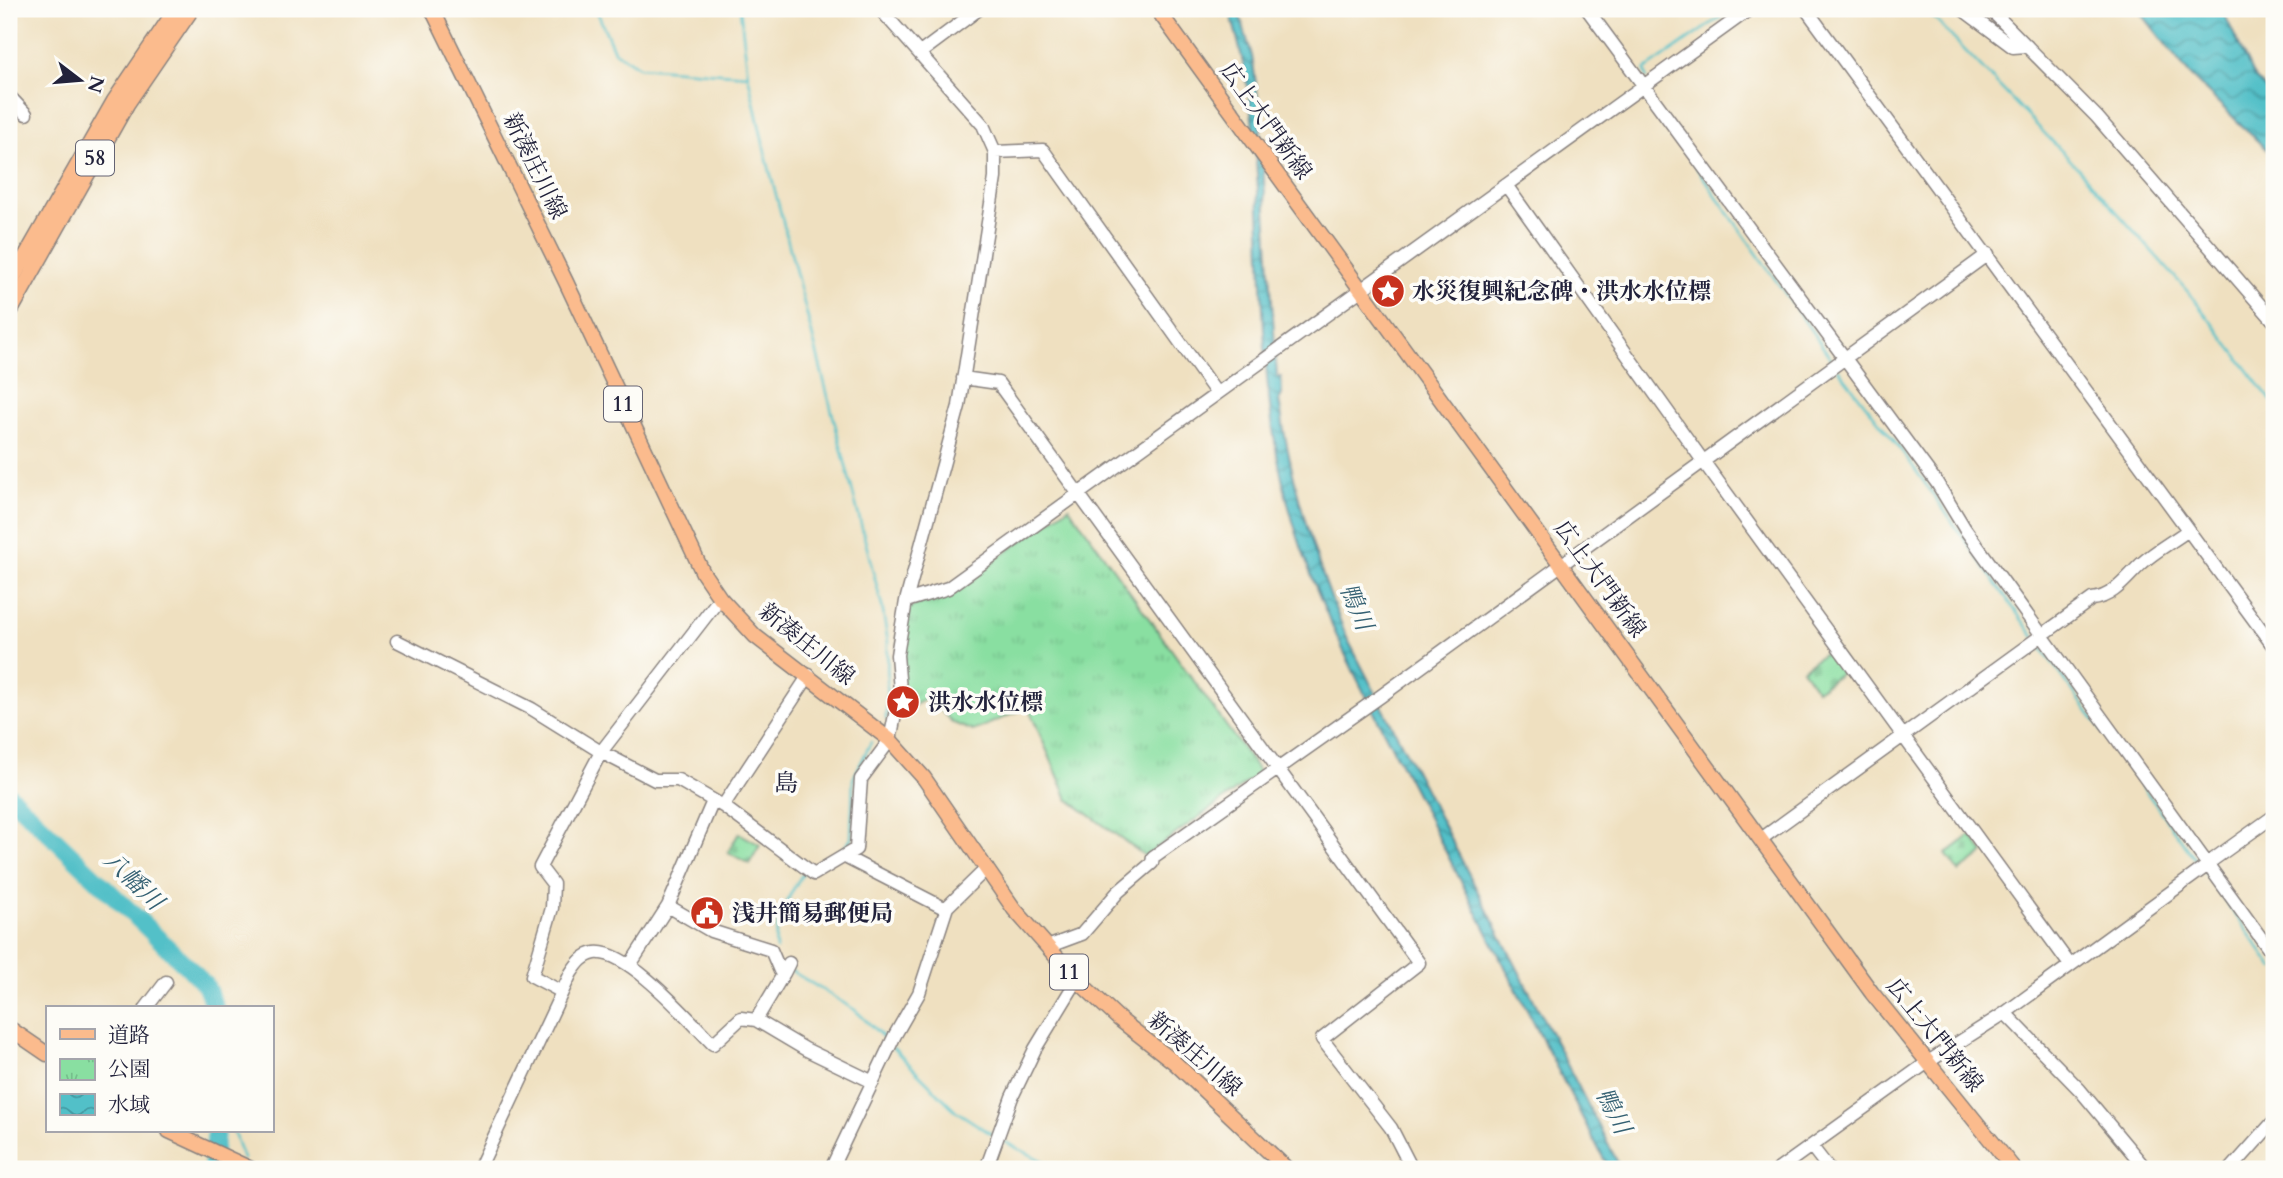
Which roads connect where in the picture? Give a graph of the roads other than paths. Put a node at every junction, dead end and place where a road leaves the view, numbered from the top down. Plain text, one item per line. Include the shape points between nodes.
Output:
1 (176, 9) edge
2 (192, 9) edge
3 (432, 9) edge
4 (880, 9) edge
5 (979, 9) edge
6 (1157, 9) edge
7 (1587, 9) edge
8 (1750, 9) edge
9 (1806, 9) edge
10 (1962, 9) edge
11 (1990, 9) edge
12 (2027, 46) junction
13 (920, 53) junction
14 (1643, 85) junction
15 (9, 96) edge
16 (26, 114) dead end
17 (995, 152) junction
18 (1506, 185) junction
19 (1988, 254) junction
20 (9, 285) edge
21 (1362, 290) junction
22 (9, 314) edge
23 (2274, 321) edge
24 (1846, 359) junction
25 (963, 378) junction
26 (1217, 394) junction
27 (1703, 461) junction
28 (1078, 496) junction
29 (2187, 531) junction
30 (1561, 564) junction
31 (720, 598) junction
32 (906, 601) junction
33 (2041, 635) junction
34 (397, 642) dead end
35 (2274, 647) edge
36 (809, 675) junction
37 (1905, 734) junction
38 (890, 740) junction
39 (601, 752) junction
40 (1278, 768) junction
41 (718, 803) junction
42 (2274, 817) edge
43 (1761, 839) junction
44 (845, 857) junction
45 (2208, 865) junction
46 (987, 868) junction
47 (668, 906) junction
48 (946, 909) junction
49 (1046, 947) junction
50 (2274, 956) edge
51 (629, 965) junction
52 (2070, 965) junction
53 (1077, 980) junction
54 (166, 982) dead end
55 (562, 992) junction
56 (148, 1006) edge
57 (2005, 1013) junction
58 (757, 1020) junction
59 (9, 1028) edge
60 (46, 1053) edge
61 (1928, 1062) junction
62 (873, 1082) junction
63 (2274, 1121) edge
64 (171, 1132) edge
65 (1812, 1147) junction
66 (251, 1169) edge
67 (479, 1169) edge
68 (831, 1169) edge
69 (986, 1169) edge
70 (1286, 1169) edge
71 (1412, 1169) edge
72 (1779, 1169) edge
73 (1829, 1169) edge
74 (2014, 1169) edge
75 (2146, 1169) edge
76 (2231, 1169) edge

1 - 20 main road, 58 via 114,101
2 - 22 main road, 58 via 127,104
3 - 31 main road, 新湊庄川線 / 11 via 697,561
4 - 13 street
5 - 13 street
6 - 21 main road, 広上大門新線
7 - 14 street
8 - 14 street
9 - 19 street
10 - 12 street via 2013,47
11 - 12 street
12 - 23 street via 2098,117
13 - 17 street via 983,125
14 - 18 street
14 - 24 street
15 - 16 street
17 - 25 street via 995,178
17 - 26 street via 1043,150
18 - 21 street
18 - 27 street
19 - 24 street
19 - 29 street
21 - 26 street
21 - 30 main road, 広上大門新線
24 - 27 street
24 - 33 street
25 - 28 street via 998,383
25 - 32 street via 948,453
26 - 28 street
27 - 30 street
27 - 37 street
28 - 32 street via 948,588
28 - 40 street
29 - 33 street via 2113,590
29 - 35 street
30 - 40 street
30 - 43 main road, 広上大門新線
31 - 36 main road, 新湊庄川線 / 11 via 755,636
31 - 39 street
32 - 38 street via 897,654 900,690
33 - 37 street
33 - 45 street
34 - 39 street via 532,709
36 - 38 main road, 新湊庄川線 / 11
36 - 41 street
37 - 43 street
37 - 52 street
38 - 44 street via 861,779 856,849
38 - 46 main road, 新湊庄川線 / 11 via 924,778
39 - 41 street via 655,780 678,780
39 - 55 street via 540,867 553,884 552,908 532,976
40 - 49 street via 1153,857 1082,934
40 - 71 street via 1419,963 1322,1040 1391,1128
41 - 44 street via 814,874
41 - 47 street
42 - 45 street
43 - 61 main road, 広上大門新線
44 - 48 street
45 - 50 street
45 - 52 street
46 - 48 street
46 - 49 main road, 新湊庄川線 / 11
47 - 51 street
47 - 58 street via 711,931 771,950 773,958 787,968
48 - 62 street via 919,993
49 - 53 main road, 新湊庄川線 / 11
51 - 55 street via 597,953 582,958
51 - 58 street via 713,1044 741,1017
52 - 57 street
53 - 69 street via 1035,1049
53 - 70 main road, 新湊庄川線 / 11 via 1174,1062
54 - 56 street
55 - 67 street
57 - 61 street
57 - 75 street via 2080,1090
58 - 62 street
59 - 60 main road
61 - 65 street
61 - 74 main road, 広上大門新線
62 - 68 street
63 - 76 street
64 - 66 main road
65 - 72 street
65 - 73 street

